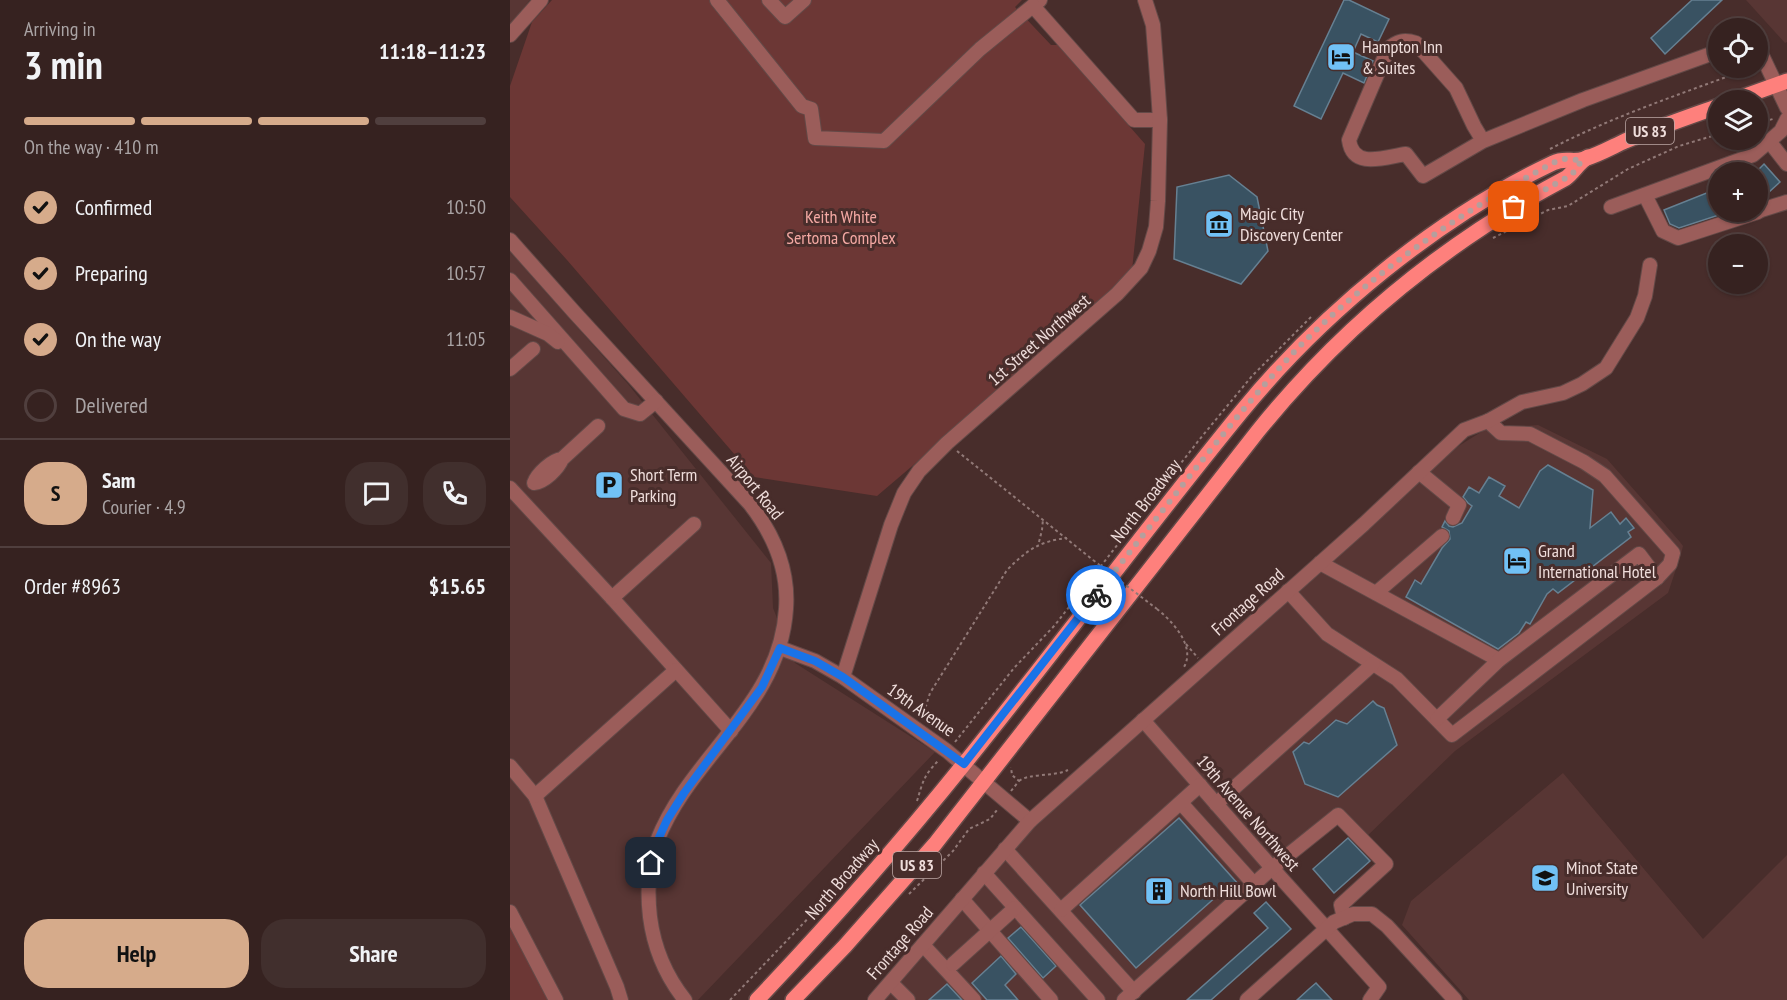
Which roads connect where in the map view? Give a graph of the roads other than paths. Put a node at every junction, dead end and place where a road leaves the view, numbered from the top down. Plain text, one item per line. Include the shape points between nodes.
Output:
1 (541, 0) edge
2 (717, 0) edge
3 (769, 0) edge
4 (804, 0) edge
5 (1145, 0) edge
6 (1036, 3) edge
7 (510, 35) edge
8 (1708, 55) edge
9 (1768, 62) edge
10 (1782, 83) edge
11 (1762, 90) edge
12 (1787, 108) edge
13 (1708, 110) edge
14 (1787, 119) edge
15 (1160, 120) junction
16 (1483, 141) junction
17 (1769, 141) junction
18 (1582, 160) junction
19 (1742, 162) edge
20 (1787, 164) edge
21 (1708, 175) edge
22 (1645, 195) junction
23 (1787, 202) edge
24 (1611, 207) dead end
25 (1768, 208) edge
26 (1724, 222) edge
27 (510, 240) edge
28 (1650, 265) dead end
29 (510, 280) edge
30 (510, 317) edge
31 (533, 349) dead end
32 (586, 365) junction
33 (510, 369) edge
34 (656, 401) junction
35 (1488, 421) junction
36 (598, 426) dead end
37 (1419, 472) junction
38 (514, 493) edge
39 (1453, 518) dead end
40 (694, 524) dead end
41 (1442, 536) dead end
42 (1320, 563) junction
43 (1659, 576) junction
44 (1288, 591) junction
45 (1377, 593) junction
46 (612, 598) junction
47 (780, 648) junction
48 (1499, 660) junction
49 (1373, 664) junction
50 (676, 670) junction
51 (843, 677) junction
52 (1437, 719) junction
53 (1143, 720) junction
54 (730, 731) junction
55 (964, 764) junction
56 (510, 766) edge
57 (984, 780) junction
58 (1200, 785) junction
59 (535, 796) junction
60 (1181, 803) junction
61 (1216, 804) junction
62 (1030, 821) junction
63 (1005, 849) junction
64 (1272, 868) junction
65 (984, 873) junction
66 (1254, 884) junction
67 (962, 899) junction
68 (1015, 908) junction
69 (1060, 910) junction
70 (510, 912) edge
71 (1344, 918) junction
72 (1327, 929) junction
73 (990, 930) junction
74 (923, 945) junction
75 (953, 964) dead end
76 (891, 983) junction
77 (1129, 996) edge
78 (905, 999) edge
79 (556, 1000) edge
80 (621, 1000) edge
81 (685, 1000) edge
82 (757, 1000) edge
83 (793, 1000) edge
84 (875, 1000) edge
85 (974, 1000) edge
86 (1052, 1000) edge
87 (1098, 1000) edge
88 (1247, 1000) edge
89 (1370, 1000) edge
90 (1455, 1000) edge

1 - 7 street
2 - 6 street via 802,106 811,109 815,138 884,141 980,49
3 - 4 street via 785,17
5 - 15 street, 1st Street Northwest via 1153,25
6 - 15 street via 1134,120
8 - 16 street
9 - 10 street
10 - 11 main road
10 - 12 street
13 - 18 main road, North Broadway / US 83
14 - 17 street
15 - 51 street, 1st Street Northwest via 1156,227 1141,268 919,471 904,493 891,525
16 - 16 street via 1423,176 1406,154 1371,160 1357,157 1349,140 1388,48 1407,40 1416,43 1456,88
17 - 19 street
17 - 20 street
18 - 55 main road, North Broadway / US 83 via 1555,162 1433,234 1309,337 1229,427
18 - 57 main road, North Broadway / US 83 via 1566,178 1497,218 1430,264 1368,315 1311,370 1258,431
21 - 22 street
22 - 24 street
22 - 26 street via 1663,231 1678,238
23 - 25 street
27 - 34 street, Airport Road
28 - 35 street, Frontage Road via 1637,318 1606,368 1572,389 1522,402
29 - 32 street
30 - 32 street via 548,334
31 - 33 street
32 - 34 street via 624,409 640,414
34 - 47 street, Airport Road via 750,504 773,539 786,578 787,602
35 - 37 street, Frontage Road via 1464,430
35 - 43 street via 1501,434 1530,434 1605,476 1673,553 1670,564
36 - 38 street via 534,483
37 - 39 street via 1460,505
37 - 42 street, Frontage Road
38 - 46 street
40 - 46 street
41 - 45 street
42 - 44 street, Frontage Road
42 - 45 street
43 - 48 street via 1639,554
43 - 52 street via 1452,735
44 - 49 street via 1327,634
44 - 53 street, Frontage Road
45 - 48 street
46 - 50 street
47 - 51 street, 19th Avenue
47 - 54 street, Airport Road via 762,687
48 - 52 street
49 - 52 street via 1397,680
49 - 61 street
50 - 54 street
50 - 59 street
51 - 55 street, 19th Avenue
53 - 58 street, 19th Avenue Northwest
53 - 62 street, Frontage Road
54 - 81 street, Airport Road via 667,820 651,863 648,885 657,951
55 - 57 street, 19th Avenue
55 - 82 main road, North Broadway / US 83 via 846,904
56 - 59 street
57 - 62 street, 19th Avenue
57 - 83 main road, North Broadway / US 83 via 904,881
58 - 60 street
58 - 61 street, 19th Avenue Northwest
59 - 80 street
60 - 66 street
60 - 69 street
61 - 64 street, 19th Avenue Northwest
62 - 63 street, Frontage Road
63 - 65 street, Frontage Road
63 - 69 street
64 - 66 street
64 - 71 street via 1338,815 1386,864 1341,905
64 - 72 street, 19th Avenue Northwest
65 - 67 street, Frontage Road
65 - 68 street
66 - 77 street
67 - 73 street
67 - 74 street, Frontage Road
68 - 73 street
68 - 87 street
69 - 77 street
70 - 79 street
71 - 72 street
71 - 90 street via 1372,914
72 - 88 street
72 - 89 street, 19th Avenue Northwest via 1379,987
73 - 75 street
73 - 86 street
74 - 76 street, Frontage Road
74 - 85 street
76 - 78 street
76 - 84 street, Frontage Road

